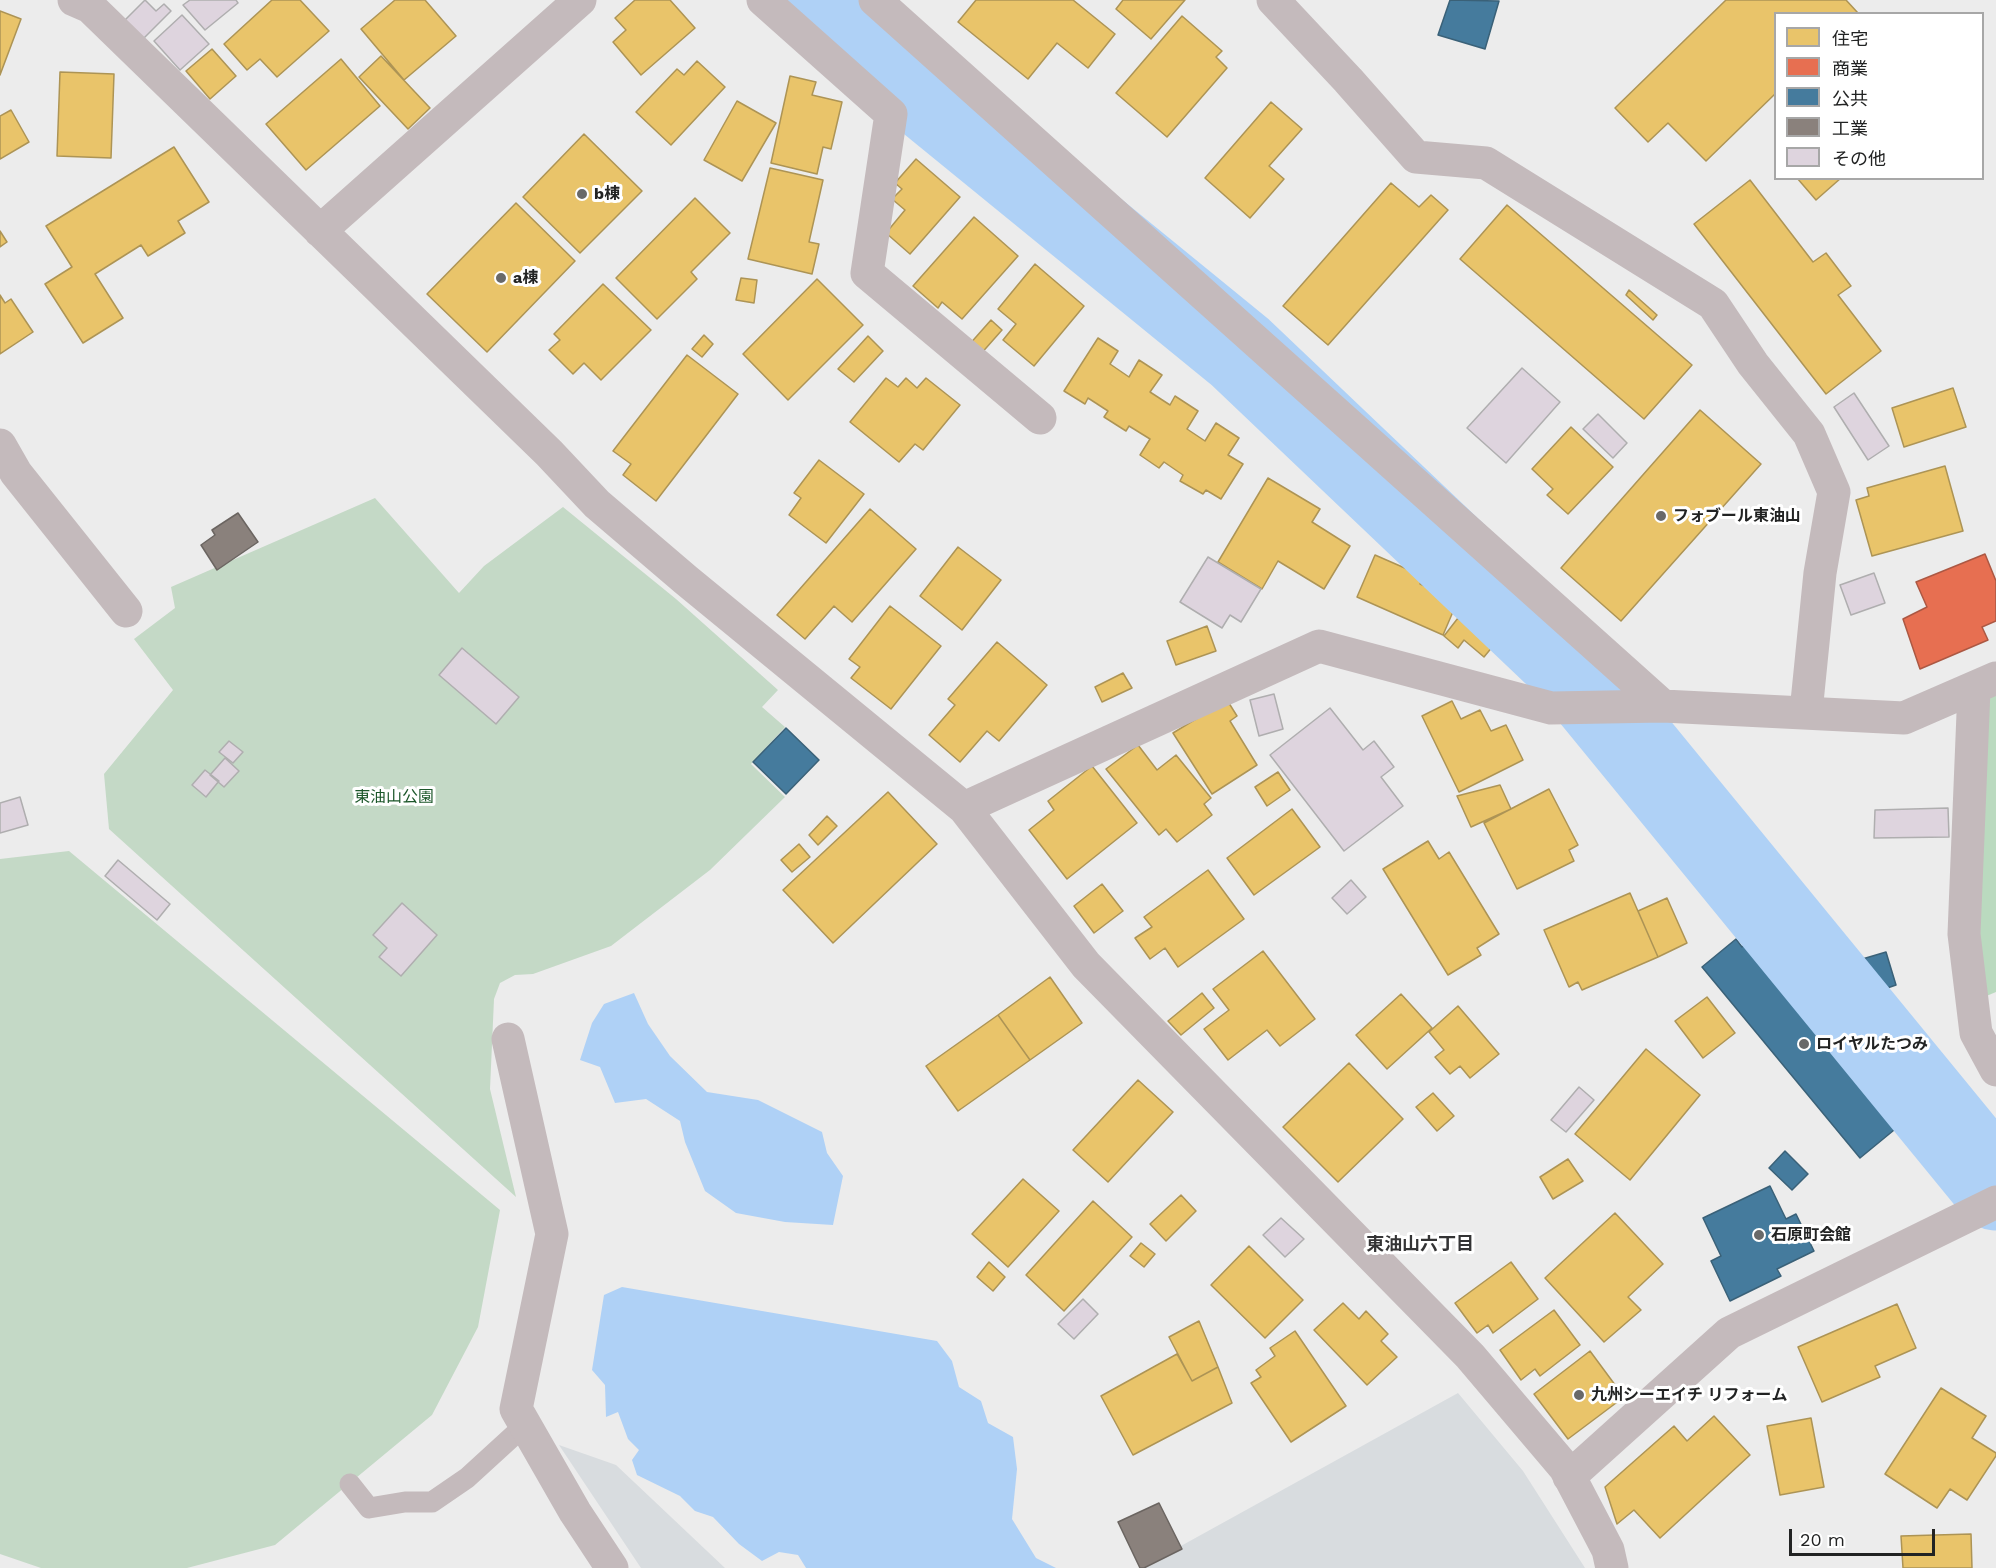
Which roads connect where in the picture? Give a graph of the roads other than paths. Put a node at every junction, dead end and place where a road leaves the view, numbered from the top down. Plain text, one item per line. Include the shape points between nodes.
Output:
1 (74, 0) edge
2 (580, 0) edge
3 (763, 0) edge
4 (1273, 0) edge
5 (891, 6) edge
6 (320, 231) junction
7 (1040, 418) dead end
8 (0, 445) edge
9 (126, 611) dead end
10 (1985, 683) edge
11 (1663, 706) junction
12 (1806, 712) junction
13 (964, 808) junction
14 (508, 1039) dead end
15 (1996, 1070) edge
16 (1986, 1207) edge
17 (525, 1425) junction
18 (1569, 1477) junction
19 (350, 1484) dead end
20 (612, 1568) edge
21 (1612, 1568) edge

1 - 6 street via 90,7
2 - 6 street
3 - 7 street via 891,114 867,273
4 - 12 street via 1416,157 1486,163 1713,304 1753,364 1809,434 1834,492 1820,573
5 - 11 street
6 - 13 street via 597,504
8 - 9 street via 16,473
10 - 12 street via 1904,718
10 - 15 street via 1964,934 1976,1033
11 - 12 street
11 - 13 street via 1551,708 1319,646
13 - 18 street via 1086,965 1470,1356
14 - 17 street via 552,1234 516,1409
16 - 18 street via 1729,1333
17 - 19 lane via 467,1478 432,1502 369,1508
17 - 20 street
18 - 21 street via 1608,1550

